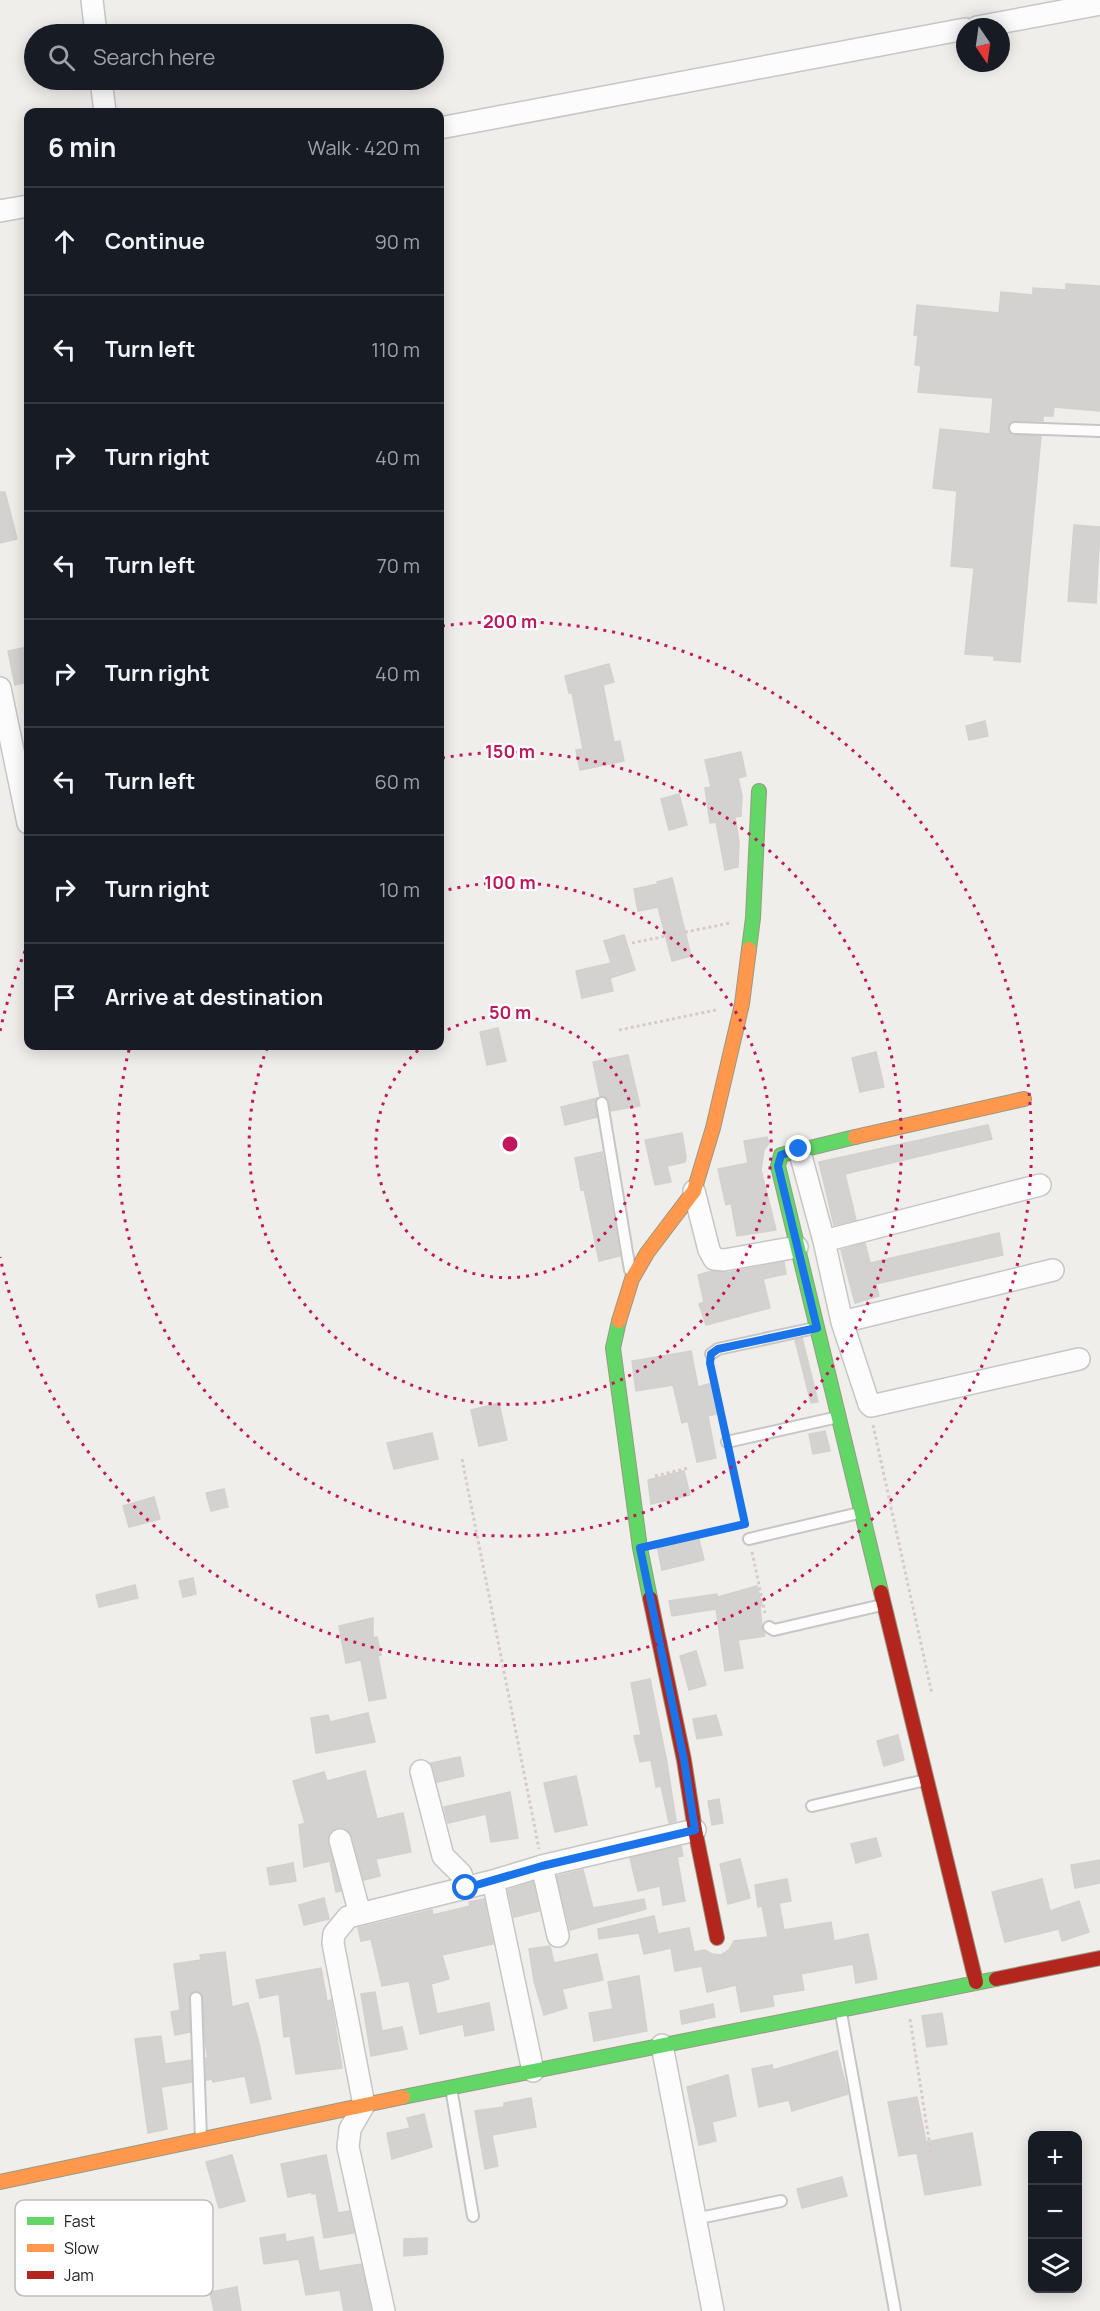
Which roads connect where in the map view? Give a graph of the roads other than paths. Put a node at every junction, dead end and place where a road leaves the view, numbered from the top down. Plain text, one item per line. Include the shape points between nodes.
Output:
1 (92, 0) edge
2 (1100, 3) edge
3 (1010, 21) edge
4 (95, 24) edge
5 (956, 31) edge
6 (102, 90) edge
7 (104, 108) edge
8 (444, 127) edge
9 (24, 207) edge
10 (0, 211) edge
11 (1015, 428) dead end
12 (1100, 431) edge
13 (0, 687) edge
14 (759, 791) dead end
15 (24, 804) edge
16 (1024, 1099) dead end
17 (602, 1103) dead end
18 (799, 1149) junction
19 (1040, 1185) dead end
20 (694, 1191) junction
21 (824, 1240) junction
22 (797, 1247) junction
23 (1053, 1270) dead end
24 (632, 1279) junction
25 (842, 1322) junction
26 (817, 1328) junction
27 (711, 1354) road end
28 (1079, 1359) dead end
29 (839, 1417) junction
30 (727, 1442) road end
31 (862, 1512) junction
32 (748, 1539) road end
33 (884, 1605) junction
34 (769, 1627) road end
35 (421, 1772) dead end
36 (927, 1780) junction
37 (812, 1806) dead end
38 (695, 1830) junction
39 (340, 1840) dead end
40 (542, 1866) junction
41 (493, 1881) junction
42 (466, 1888) junction
43 (360, 1914) junction
44 (558, 1936) dead end
45 (717, 1938) dead end
46 (1100, 1958) edge
47 (976, 1982) junction
48 (196, 1998) dead end
49 (840, 2010) junction
50 (662, 2045) junction
51 (533, 2071) junction
52 (451, 2088) junction
53 (364, 2105) junction
54 (201, 2139) junction
55 (0, 2182) edge
56 (781, 2201) dead end
57 (473, 2216) dead end
58 (695, 2219) junction
59 (384, 2311) edge
60 (712, 2311) edge
61 (895, 2311) edge

1 - 4 street
2 - 3 street
5 - 8 street
6 - 7 street
9 - 10 street
11 - 12 lane
13 - 15 street
14 - 20 street via 753,918 742,1004 714,1128
16 - 18 street
17 - 24 lane
18 - 21 street
18 - 22 street via 781,1155 778,1166
19 - 21 street
20 - 22 street via 714,1259
20 - 24 street
21 - 25 street
22 - 26 street
23 - 25 street
24 - 38 street via 613,1348 640,1548
25 - 28 street via 869,1404 875,1406
26 - 27 lane via 718,1349
26 - 29 street
29 - 30 lane
29 - 31 street
31 - 32 lane
31 - 33 street
33 - 34 lane via 774,1630
33 - 36 street
35 - 42 street via 443,1856 461,1874
36 - 37 lane
36 - 47 street
38 - 40 street
38 - 45 street
39 - 43 street
40 - 41 street
40 - 44 street
41 - 42 street
41 - 51 street
42 - 43 street
43 - 53 street via 348,1917 334,1934 333,1943
46 - 47 street
47 - 49 street
48 - 54 lane
49 - 50 street
49 - 61 lane
50 - 51 street
50 - 58 street
51 - 52 street
52 - 53 street
52 - 57 lane
53 - 54 street
53 - 59 street via 350,2129 348,2147
54 - 55 street
56 - 58 lane
58 - 60 street

